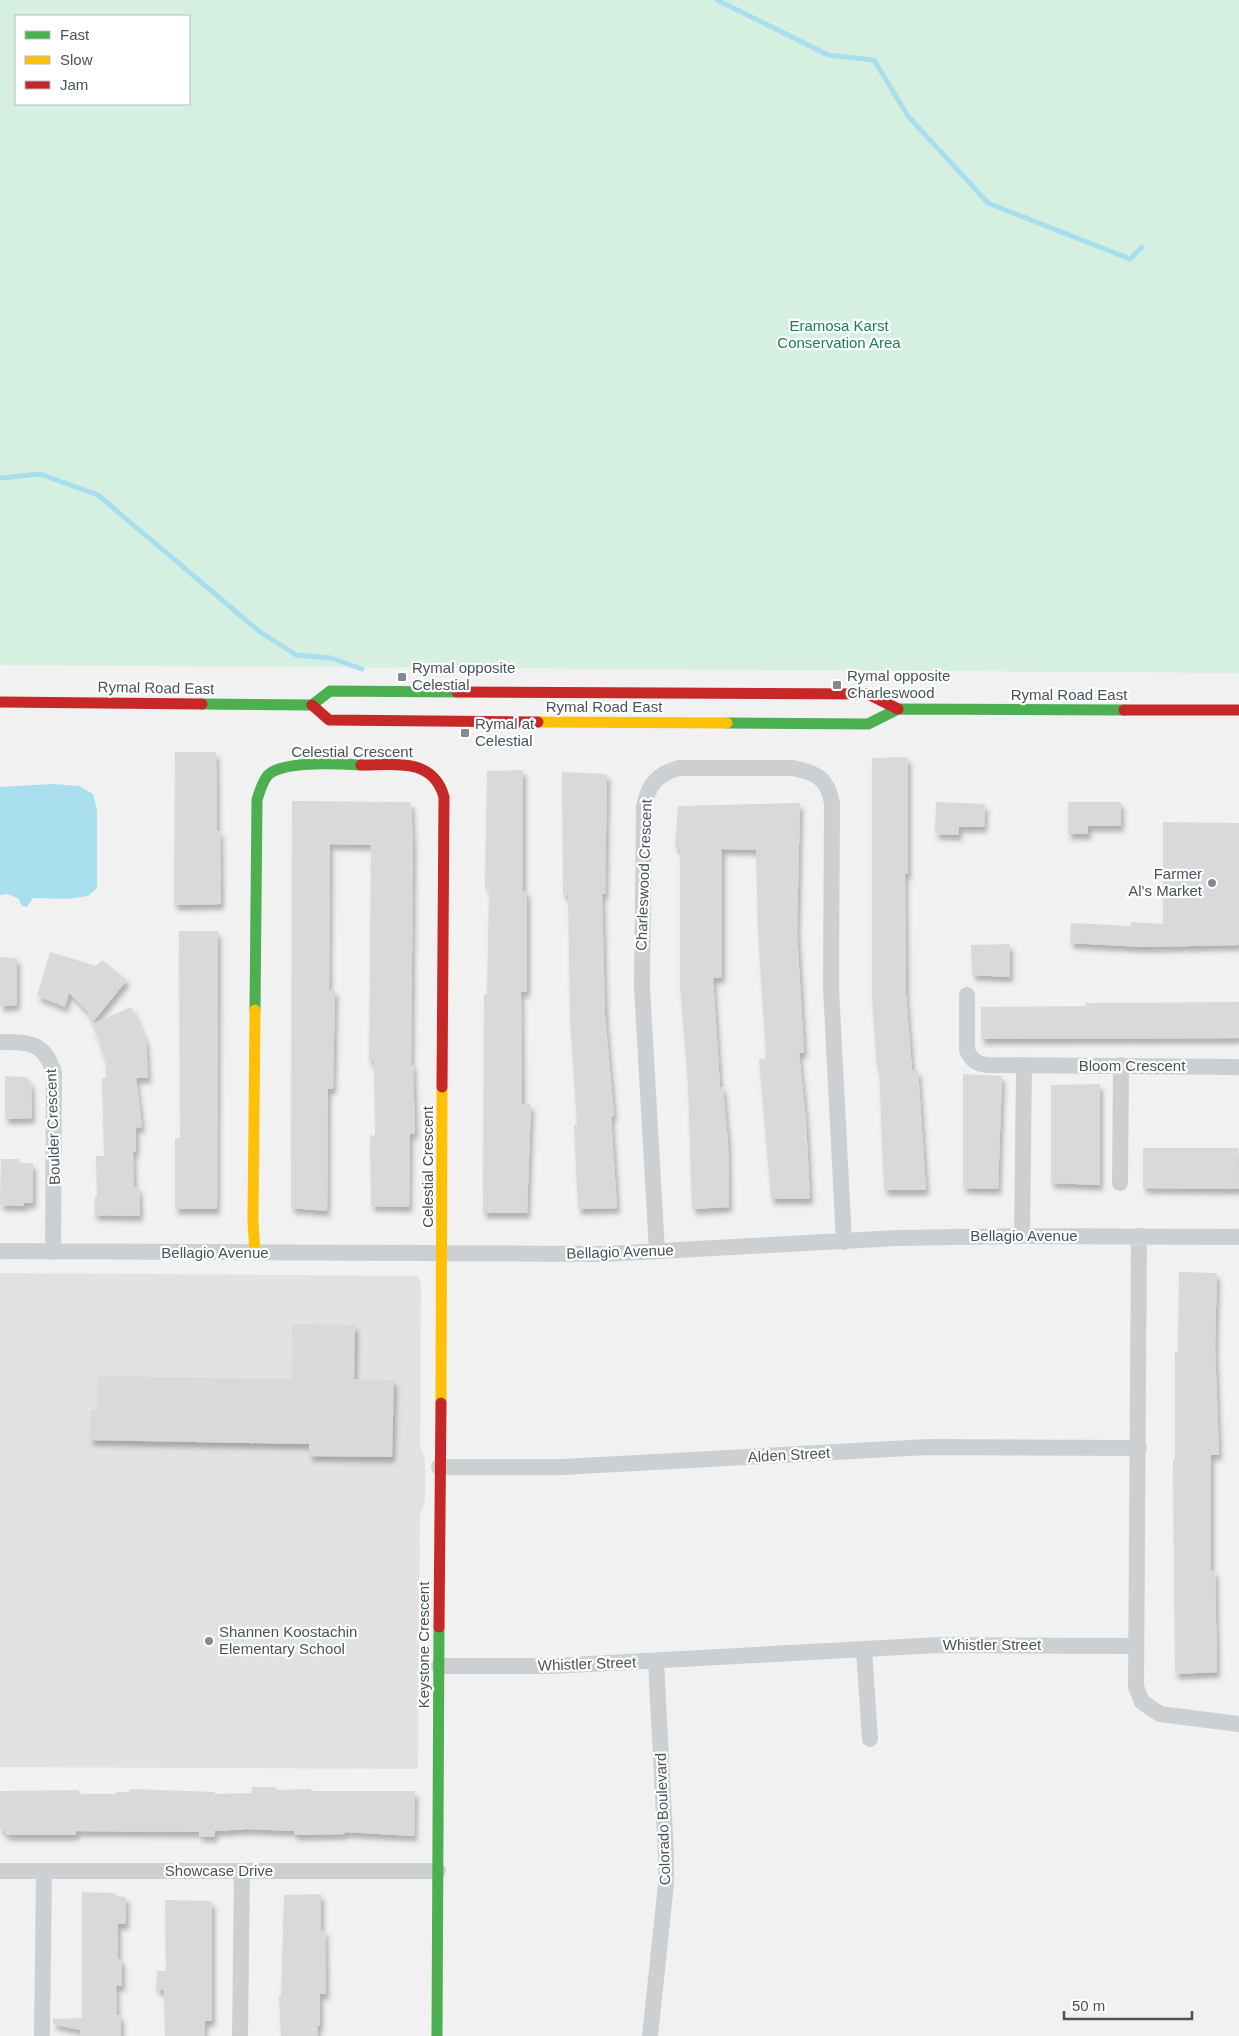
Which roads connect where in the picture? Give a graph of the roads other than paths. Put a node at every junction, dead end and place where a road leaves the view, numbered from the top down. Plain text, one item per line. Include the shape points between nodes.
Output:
1 (0, 702) edge
2 (312, 705) junction
3 (898, 709) junction
4 (1239, 710) edge
5 (967, 995) dead end
6 (0, 1042) edge
7 (1024, 1065) junction
8 (1121, 1065) junction
9 (1239, 1067) edge
10 (1120, 1183) dead end
11 (1022, 1236) junction
12 (1139, 1236) junction
13 (1239, 1237) edge
14 (844, 1242) junction
15 (0, 1251) edge
16 (657, 1251) junction
17 (53, 1252) junction
18 (256, 1253) junction
19 (442, 1254) junction
20 (1139, 1448) junction
21 (439, 1467) junction
22 (1136, 1646) junction
23 (864, 1650) junction
24 (656, 1661) junction
25 (439, 1666) junction
26 (1239, 1724) edge
27 (870, 1739) dead end
28 (0, 1871) edge
29 (44, 1871) junction
30 (242, 1871) junction
31 (438, 1871) junction
32 (42, 2036) edge
33 (240, 2036) edge
34 (437, 2036) edge
35 (650, 2036) edge

1 - 2 street, Rymal Road East
2 - 3 street, Rymal Road East via 330,691 868,694
2 - 3 street, Rymal Road East via 329,720 419,721 868,724
3 - 4 street, Rymal Road East
5 - 7 street, Bloom Crescent via 967,1050 970,1057 986,1065
6 - 17 street, Boulder Crescent via 39,1046 51,1060 54,1072
7 - 8 street, Bloom Crescent
7 - 11 street
8 - 9 street, Bloom Crescent
8 - 10 street
11 - 12 street, Bellagio Avenue
11 - 14 street, Bellagio Avenue
12 - 13 street, Bellagio Avenue
12 - 20 street
14 - 16 street, Bellagio Avenue
14 - 16 street, Charleswood Crescent via 830,988 832,803 829,788 811,772 793,768 678,768 666,771 653,781 646,793 644,807 642,988
15 - 17 street, Bellagio Avenue
16 - 19 street, Bellagio Avenue
17 - 18 street, Bellagio Avenue
18 - 19 street, Bellagio Avenue
18 - 19 street, Celestial Crescent via 253,1212 257,800 261,784 271,773 294,765 420,767 432,772 441,782 444,797
19 - 21 street, Keystone Crescent
20 - 21 street, Alden Street via 928,1448 562,1467
20 - 22 street
21 - 25 street, Keystone Crescent
22 - 23 street, Whistler Street via 938,1645
22 - 26 street via 1136,1687 1142,1702 1160,1714
23 - 24 street, Whistler Street
23 - 27 street
24 - 25 street, Whistler Street via 554,1666
24 - 35 street, Colorado Boulevard via 666,1855
25 - 31 street, Keystone Crescent
28 - 29 street, Showcase Drive
29 - 30 street, Showcase Drive
29 - 32 street
30 - 31 street, Showcase Drive
30 - 33 street
31 - 34 street, Keystone Crescent

